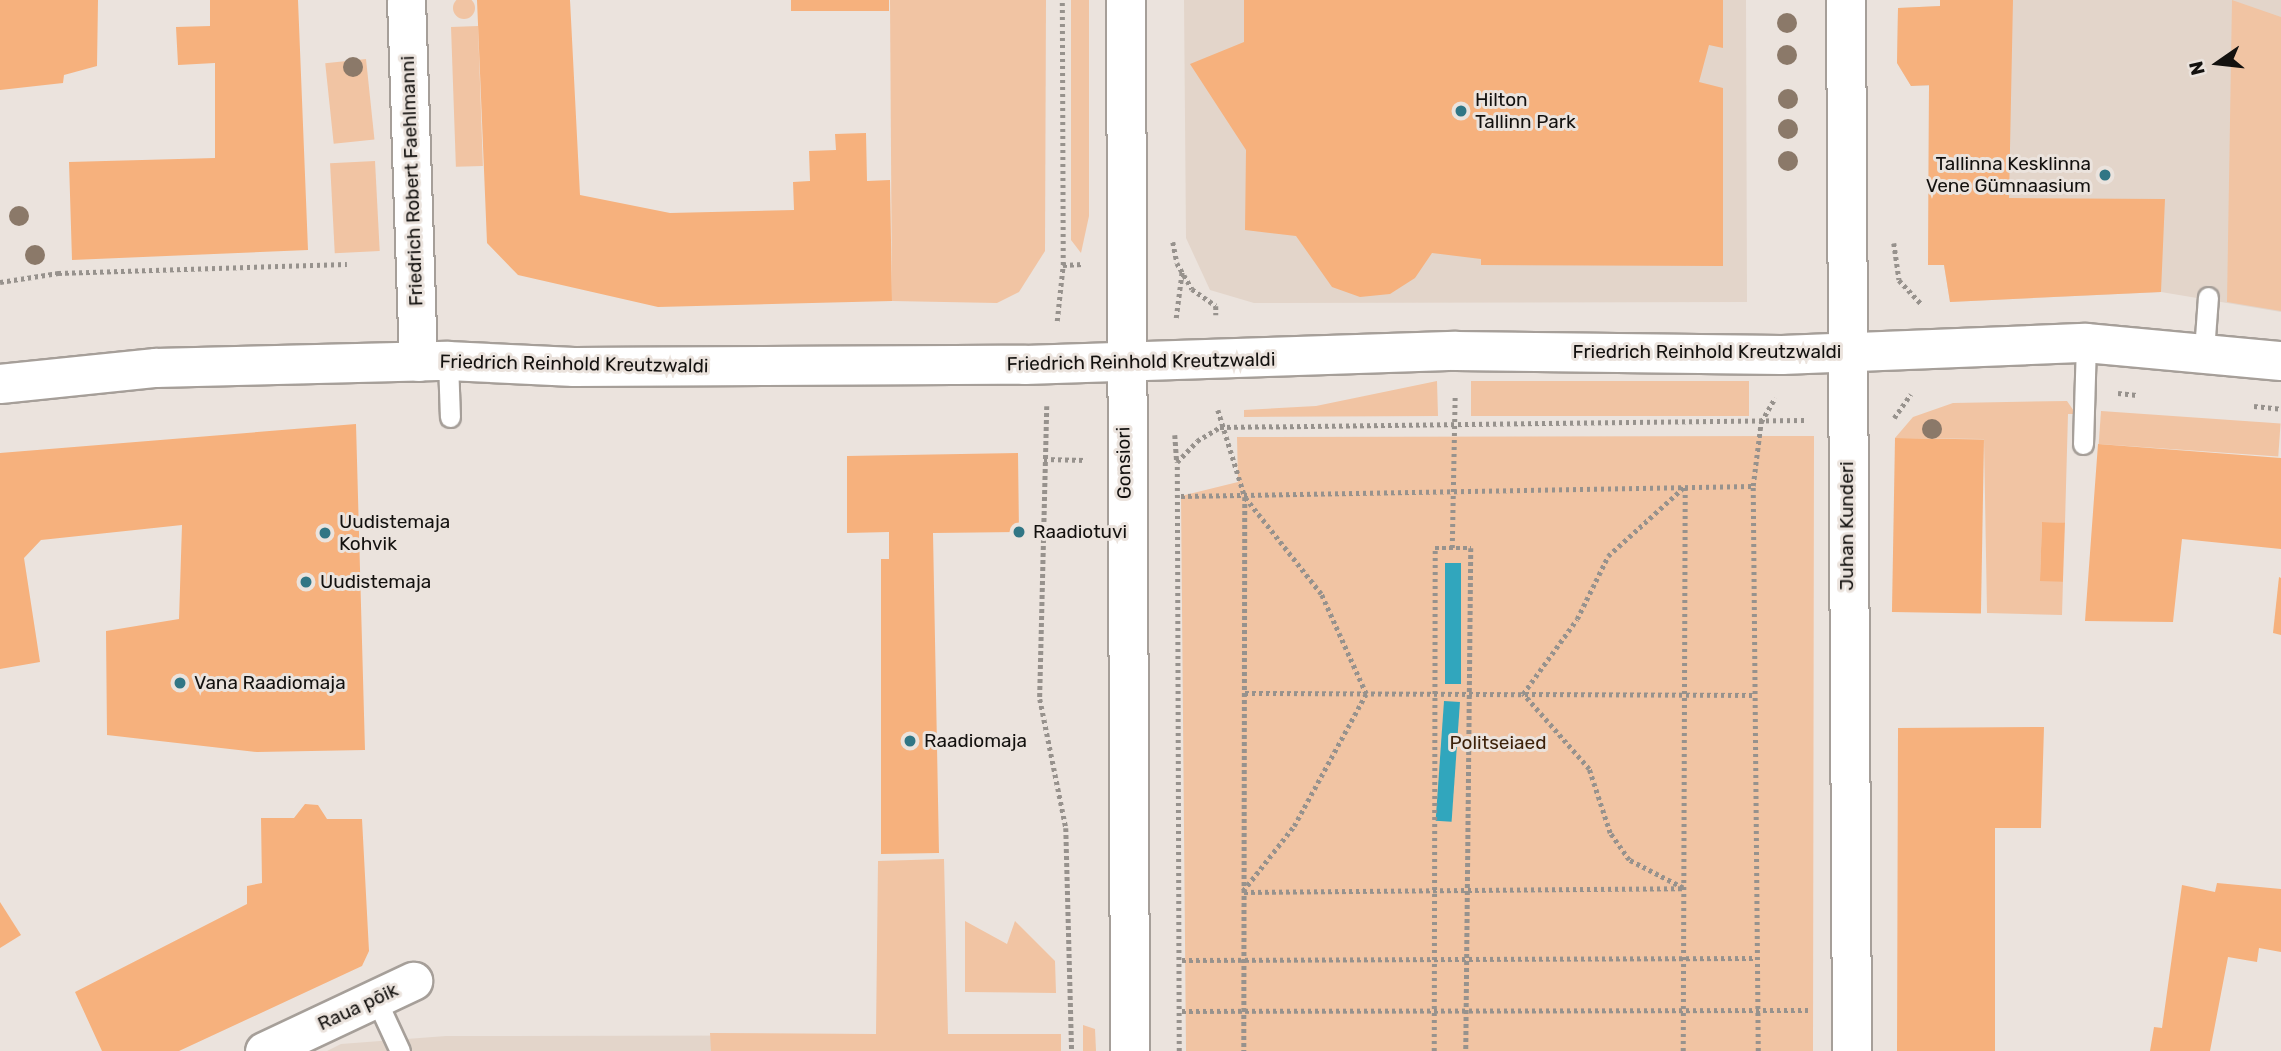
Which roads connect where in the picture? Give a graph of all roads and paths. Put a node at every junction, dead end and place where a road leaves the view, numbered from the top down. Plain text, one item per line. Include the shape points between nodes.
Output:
1 (406, 0) edge
2 (1062, 0) edge
3 (1126, 0) edge
4 (1846, 0) edge
5 (1894, 238) dead end
6 (1177, 263) dead end
7 (347, 264) dead end
8 (1079, 264) dead end
9 (1063, 265) junction
10 (1182, 271) junction
11 (0, 282) edge
12 (1061, 289) dead end
13 (1179, 296) dead end
14 (2208, 297) dead end
15 (1216, 306) dead end
16 (1930, 309) dead end
17 (2086, 344) junction
18 (1846, 351) junction
19 (2204, 351) junction
20 (433, 361) junction
21 (2281, 361) edge
22 (1124, 363) junction
23 (0, 384) edge
24 (1779, 391) dead end
25 (1455, 397) dead end
26 (1218, 410) dead end
27 (450, 417) dead end
28 (1820, 420) dead end
29 (1045, 421) dead end
30 (1761, 422) junction
31 (1453, 424) junction
32 (1220, 427) junction
33 (2083, 444) dead end
34 (1175, 455) dead end
35 (1044, 459) junction
36 (1073, 459) dead end
37 (1177, 462) junction
38 (1754, 486) junction
39 (1685, 487) junction
40 (1453, 494) junction
41 (1181, 496) junction
42 (1245, 497) junction
43 (1452, 548) junction
44 (1245, 693) junction
45 (1366, 694) junction
46 (1434, 694) junction
47 (1469, 694) junction
48 (1523, 694) junction
49 (1684, 695) junction
50 (1754, 695) junction
51 (1683, 888) junction
52 (1434, 890) junction
53 (1467, 890) junction
54 (1243, 892) junction
55 (1683, 958) junction
56 (1755, 958) junction
57 (1434, 959) junction
58 (1467, 959) junction
59 (1182, 960) junction
60 (1243, 960) junction
61 (413, 981) dead end
62 (376, 999) junction
63 (1244, 1010) junction
64 (1434, 1010) junction
65 (1467, 1010) junction
66 (1683, 1010) junction
67 (1758, 1010) junction
68 (1822, 1010) dead end
69 (1182, 1011) junction
70 (264, 1051) edge
71 (400, 1051) edge
72 (1072, 1051) edge
73 (1130, 1051) edge
74 (1179, 1051) edge
75 (1244, 1051) edge
76 (1434, 1051) edge
77 (1466, 1051) edge
78 (1683, 1051) edge
79 (1758, 1051) edge
80 (1852, 1051) edge

1 - 20 street, Friedrich Robert Faehlmanni
2 - 9 path
3 - 22 street, Gonsiori
4 - 18 street, Juhan Kunderi
5 - 16 path via 1899,280
6 - 10 path
7 - 11 path via 58,274
8 - 9 path
9 - 12 path
10 - 13 path
10 - 15 path via 1192,289
14 - 19 lane
17 - 18 street, Friedrich Reinhold Kreutzwaldi
17 - 19 street, Friedrich Reinhold Kreutzwaldi
17 - 33 lane
18 - 22 street, Friedrich Reinhold Kreutzwaldi via 1456,351
18 - 80 street, Juhan Kunderi
19 - 21 street, Friedrich Reinhold Kreutzwaldi
20 - 22 street, Friedrich Reinhold Kreutzwaldi via 574,367
20 - 23 street, Friedrich Reinhold Kreutzwaldi via 156,368
20 - 27 lane
22 - 73 street, Gonsiori
24 - 30 path
25 - 31 path
26 - 32 path
28 - 30 path
29 - 35 path
30 - 31 path
30 - 38 path
31 - 32 path
31 - 40 path
32 - 37 path
32 - 42 path
34 - 37 path
35 - 36 path
35 - 72 path via 1040,699 1066,828
37 - 41 path
38 - 39 path
38 - 50 path
39 - 40 path
39 - 48 path via 1608,556 1577,619
39 - 49 path
40 - 42 path
40 - 43 path
41 - 42 path
41 - 59 path
42 - 44 path
42 - 45 path via 1321,594
43 - 46 path via 1434,548
43 - 47 path via 1471,548
44 - 45 path
44 - 54 path
45 - 46 path
45 - 54 path via 1294,826
46 - 47 path
46 - 52 path
47 - 48 path
47 - 53 path
48 - 49 path
48 - 51 path via 1589,769 1610,833 1629,860
49 - 50 path
49 - 51 path
50 - 56 path
51 - 53 path
51 - 55 path
52 - 53 path
52 - 54 path
52 - 57 path
53 - 58 path
54 - 60 path
55 - 56 path
55 - 58 path
55 - 66 path
56 - 67 path
57 - 58 path
57 - 60 path
57 - 64 path
58 - 65 path
59 - 60 path
59 - 69 path
60 - 63 path
61 - 62 street, Raua põik
62 - 70 street, Raua põik
62 - 71 lane
63 - 64 path
63 - 69 path
63 - 75 path
64 - 65 path
64 - 76 path
65 - 66 path
65 - 77 path
66 - 67 path
66 - 78 path
67 - 68 path
67 - 79 path
69 - 74 path

